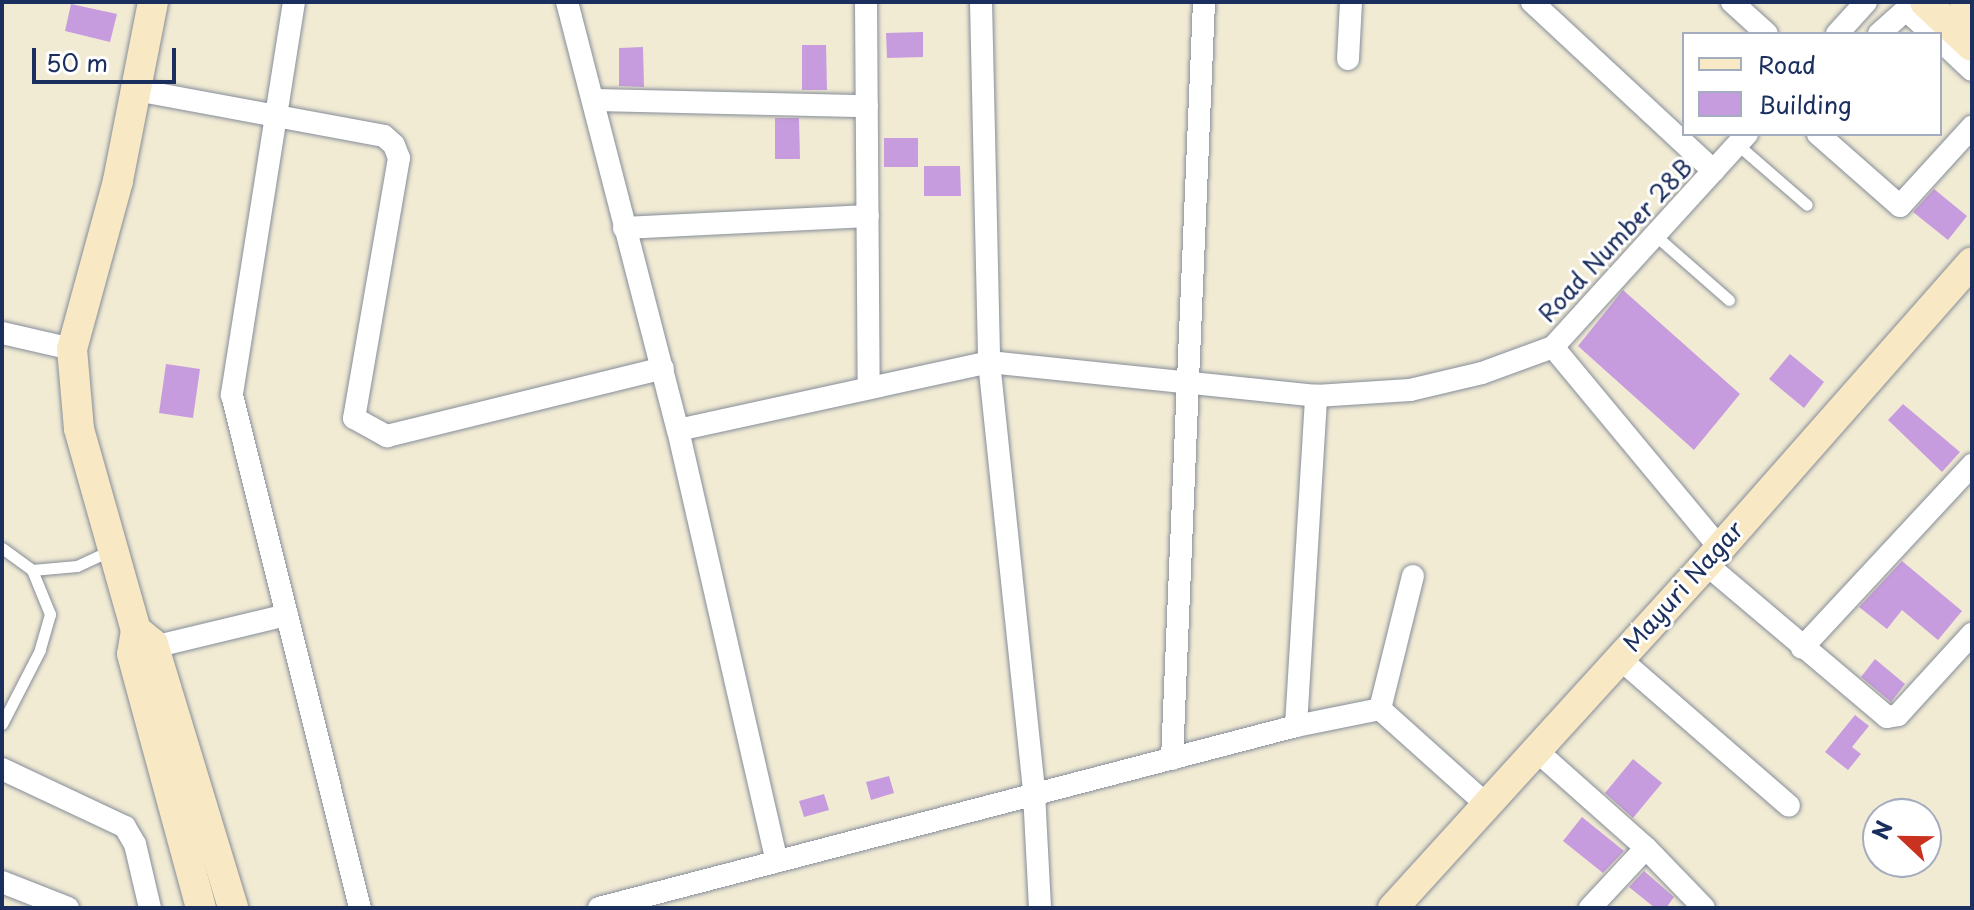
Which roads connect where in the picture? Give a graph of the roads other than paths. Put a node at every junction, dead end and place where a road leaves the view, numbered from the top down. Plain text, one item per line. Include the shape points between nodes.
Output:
1 (153, 2) edge
2 (294, 2) edge
3 (567, 2) edge
4 (866, 2) edge
5 (981, 2) edge
6 (1204, 2) edge
7 (1351, 2) edge
8 (1532, 2) edge
9 (1732, 2) edge
10 (1866, 2) edge
11 (1925, 2) edge
12 (1965, 2) edge
13 (1956, 31) edge
14 (1765, 32) edge
15 (1839, 32) edge
16 (1881, 32) edge
17 (1348, 59) dead end
18 (1972, 70) edge
19 (136, 90) junction
20 (596, 100) junction
21 (867, 106) junction
22 (274, 116) junction
23 (1972, 127) edge
24 (1820, 136) edge
25 (1743, 139) edge
26 (1714, 171) junction
27 (1807, 205) dead end
28 (868, 216) junction
29 (624, 228) junction
30 (1656, 236) junction
31 (1972, 262) edge
32 (1729, 300) dead end
33 (2, 333) edge
34 (1553, 347) junction
35 (72, 349) junction
36 (989, 362) junction
37 (663, 368) junction
38 (1188, 385) junction
39 (869, 387) junction
40 (1316, 396) junction
41 (678, 430) junction
42 (1972, 465) edge
43 (2, 548) edge
44 (114, 549) junction
45 (1712, 555) junction
46 (32, 570) junction
47 (1413, 576) dead end
48 (287, 615) junction
49 (1972, 634) edge
50 (141, 643) junction
51 (1802, 648) junction
52 (1619, 658) junction
53 (1380, 709) junction
54 (2, 724) edge
55 (1296, 726) junction
56 (1538, 752) junction
57 (1172, 759) junction
58 (2, 769) edge
59 (1034, 793) junction
60 (1486, 804) junction
61 (1789, 806) dead end
62 (1646, 848) junction
63 (777, 861) junction
64 (2, 882) edge
65 (68, 908) edge
66 (150, 908) edge
67 (201, 908) edge
68 (233, 908) edge
69 (360, 908) edge
70 (599, 908) edge
71 (1040, 908) edge
72 (1393, 908) edge
73 (1590, 908) edge
74 (1704, 908) edge

1 - 19 street
2 - 22 street
3 - 20 street
4 - 21 street
5 - 36 street
6 - 38 street
7 - 17 street
8 - 26 street
9 - 14 street
10 - 15 street
11 - 13 street
12 - 13 street
13 - 16 street via 1903,10
13 - 18 street
19 - 22 street
19 - 35 street via 118,181
20 - 21 street
20 - 29 street
21 - 28 street
22 - 37 street via 384,136 399,158 354,418 387,436
22 - 48 street via 232,395
23 - 24 street via 1900,206
25 - 26 street, Road Number 28B
25 - 27 lane
26 - 30 street, Road Number 28B
28 - 29 street
28 - 39 street
29 - 37 street
30 - 32 lane
30 - 34 street, Road Number 28B
31 - 45 street, Mayuri Nagar
33 - 35 street
34 - 40 street via 1528,360 1410,390
34 - 45 street
35 - 44 street via 79,429
36 - 38 street
36 - 39 street
36 - 59 street
37 - 41 street
38 - 40 street
38 - 57 street
39 - 41 street
40 - 55 street
41 - 63 street
42 - 51 street
43 - 46 lane
44 - 46 lane via 77,566
44 - 50 street
45 - 51 street
45 - 52 street, Mayuri Nagar
46 - 54 lane via 50,614 40,650
47 - 53 street
48 - 50 street
48 - 69 street
49 - 51 street via 1898,715 1887,717
50 - 67 street
50 - 68 street
52 - 56 street, Mayuri Nagar
52 - 61 street
53 - 55 street
53 - 60 street
55 - 57 street
56 - 60 street, Mayuri Nagar
56 - 62 street
57 - 59 street
58 - 66 street via 125,827 135,844
59 - 63 street
59 - 71 street
60 - 72 street, Mayuri Nagar
62 - 73 street
62 - 74 street
63 - 70 street
64 - 65 street

